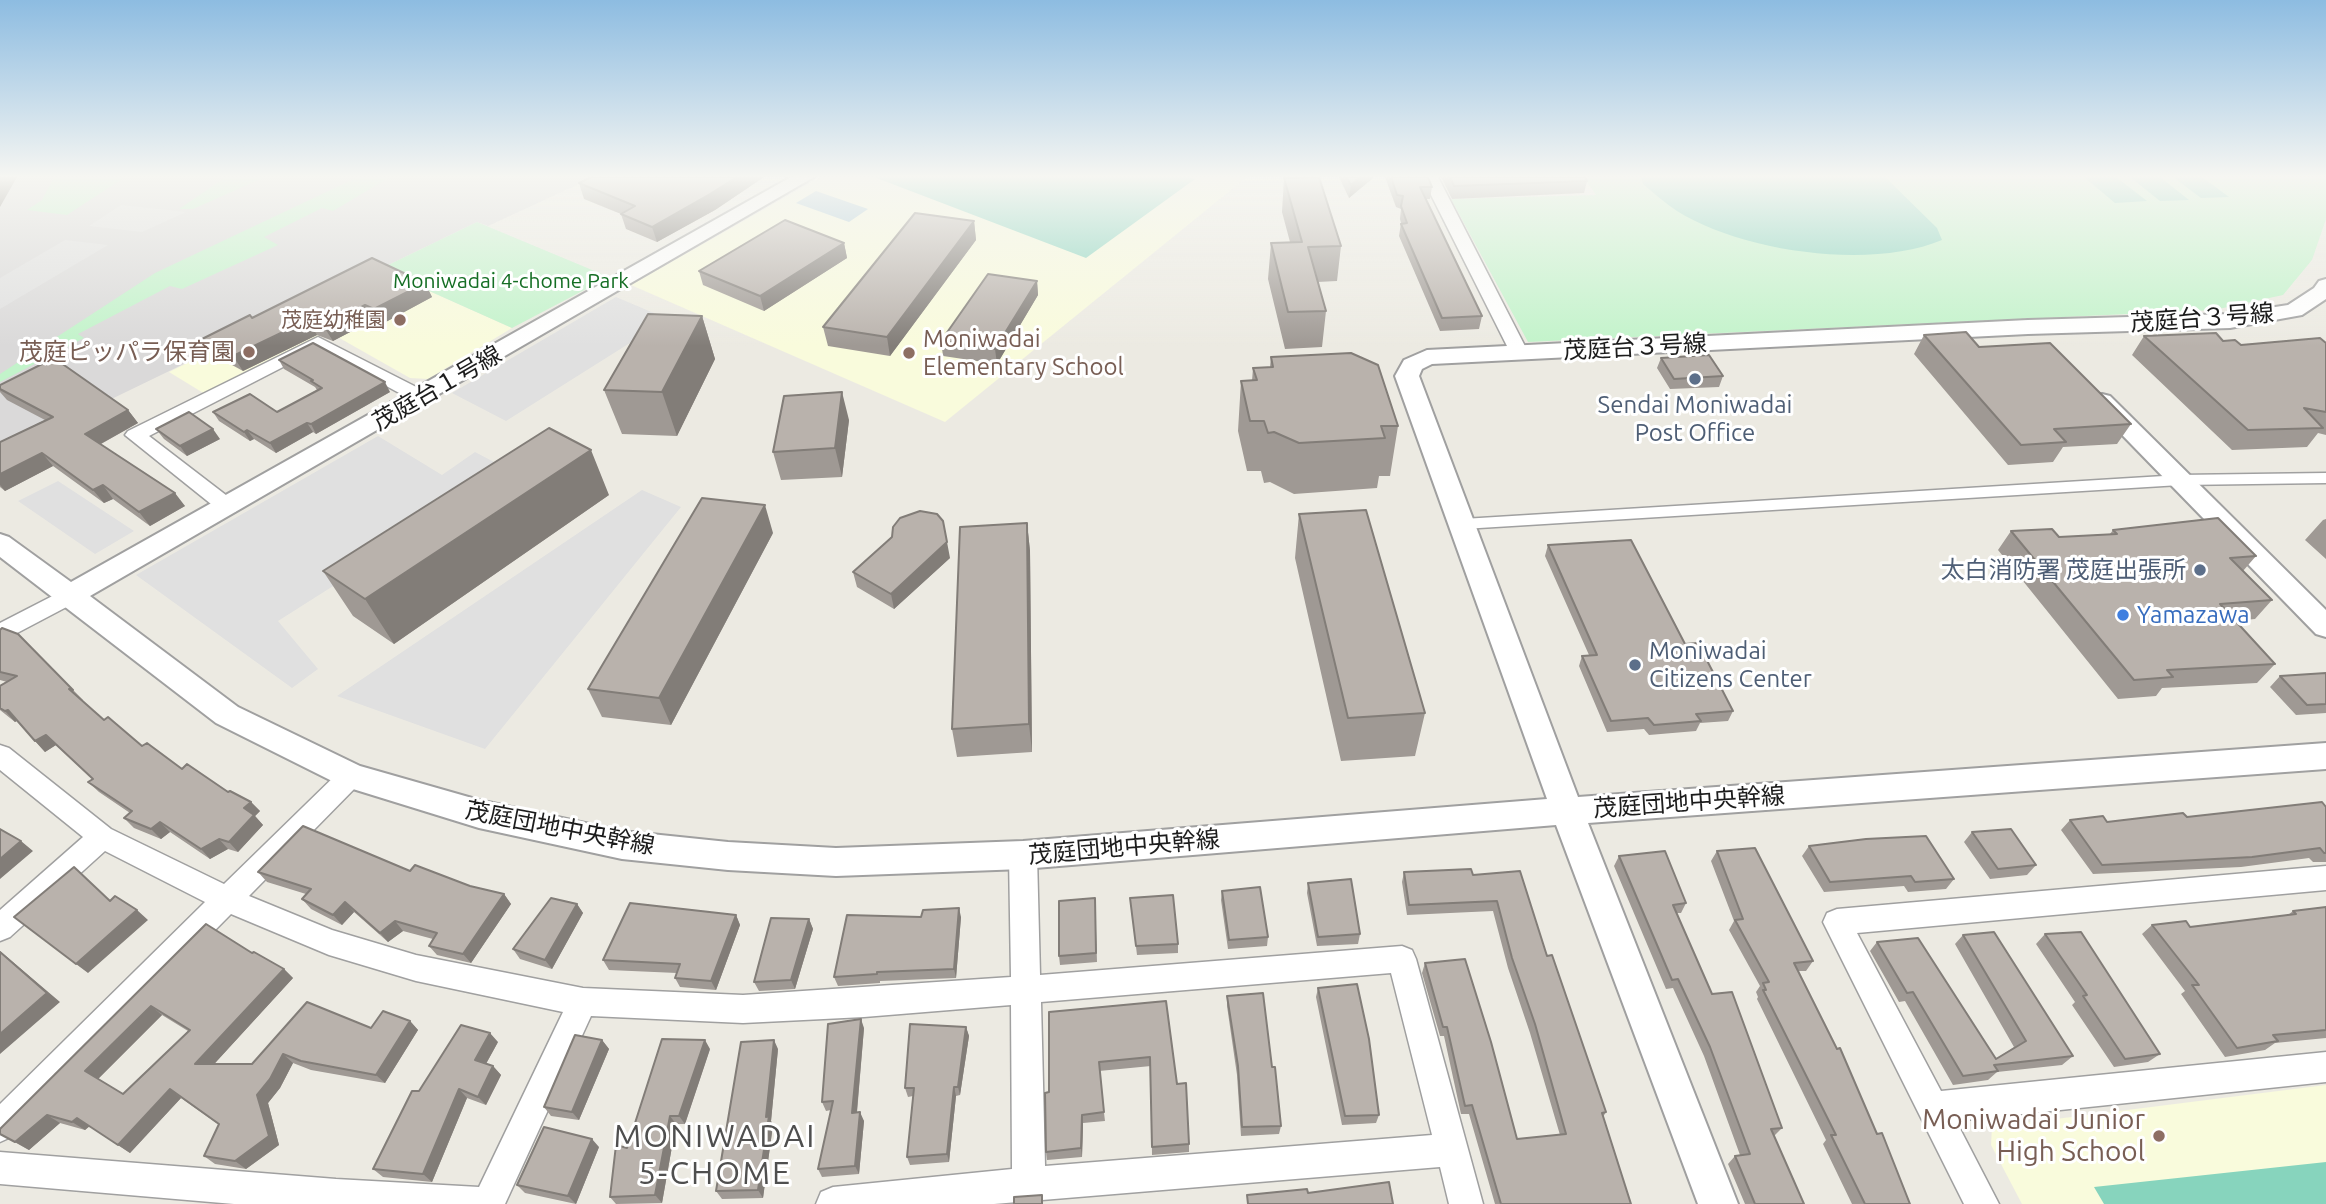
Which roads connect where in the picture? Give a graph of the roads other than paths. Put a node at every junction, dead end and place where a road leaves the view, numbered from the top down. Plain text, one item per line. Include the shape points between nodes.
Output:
1 (707, 233) edge
2 (1459, 233) edge
3 (2326, 285) edge
4 (2028, 327) junction
5 (2047, 346) edge
6 (1519, 352) junction
7 (2085, 385) edge
8 (421, 397) junction
9 (2326, 478) edge
10 (2180, 480) junction
11 (228, 507) junction
12 (1463, 524) junction
13 (0, 543) edge
14 (68, 596) junction
15 (2326, 627) edge
16 (0, 633) edge
17 (0, 755) edge
18 (2326, 756) edge
19 (351, 776) junction
20 (1567, 811) junction
21 (102, 837) junction
22 (1023, 855) junction
23 (2326, 878) edge
24 (226, 899) junction
25 (0, 928) edge
26 (1024, 988) junction
27 (583, 1002) junction
28 (2326, 1067) edge
29 (1932, 1108) junction
30 (0, 1126) edge
31 (1451, 1150) junction
32 (0, 1168) edge
33 (1029, 1184) junction
34 (486, 1204) edge
35 (833, 1204) edge
36 (1466, 1204) edge
37 (1718, 1204) edge
38 (1982, 1204) edge

1 - 8 street, 茂庭台１号線
2 - 6 street
3 - 4 street, 茂庭台３号線 via 2323,292 2294,310 2230,321
4 - 5 street
4 - 6 street, 茂庭台３号線
6 - 12 street, 茂庭台３号線 via 1427,357 1412,365 1408,376
7 - 10 street
8 - 11 street, 茂庭台１号線
8 - 11 street via 318,342 135,435
9 - 10 street
10 - 12 street
10 - 15 street
11 - 14 street, 茂庭台１号線
12 - 20 street, 茂庭台３号線
13 - 14 street, 茂庭団地中央幹線
14 - 16 street
14 - 19 street, 茂庭団地中央幹線 via 227,715
17 - 21 street
18 - 20 street, 茂庭団地中央幹線
19 - 22 street, 茂庭団地中央幹線 via 479,814 622,845 836,862
19 - 24 street
20 - 22 street, 茂庭団地中央幹線
20 - 37 street, 茂庭台３号線
21 - 24 street
21 - 25 street
22 - 26 street
23 - 29 street via 1837,922
24 - 27 street via 329,942 416,968
24 - 30 street
26 - 27 street via 743,1009
26 - 31 street via 1402,959
26 - 33 street
27 - 34 street
28 - 29 street
29 - 38 street
31 - 33 street
31 - 36 street
32 - 34 street
33 - 35 street

